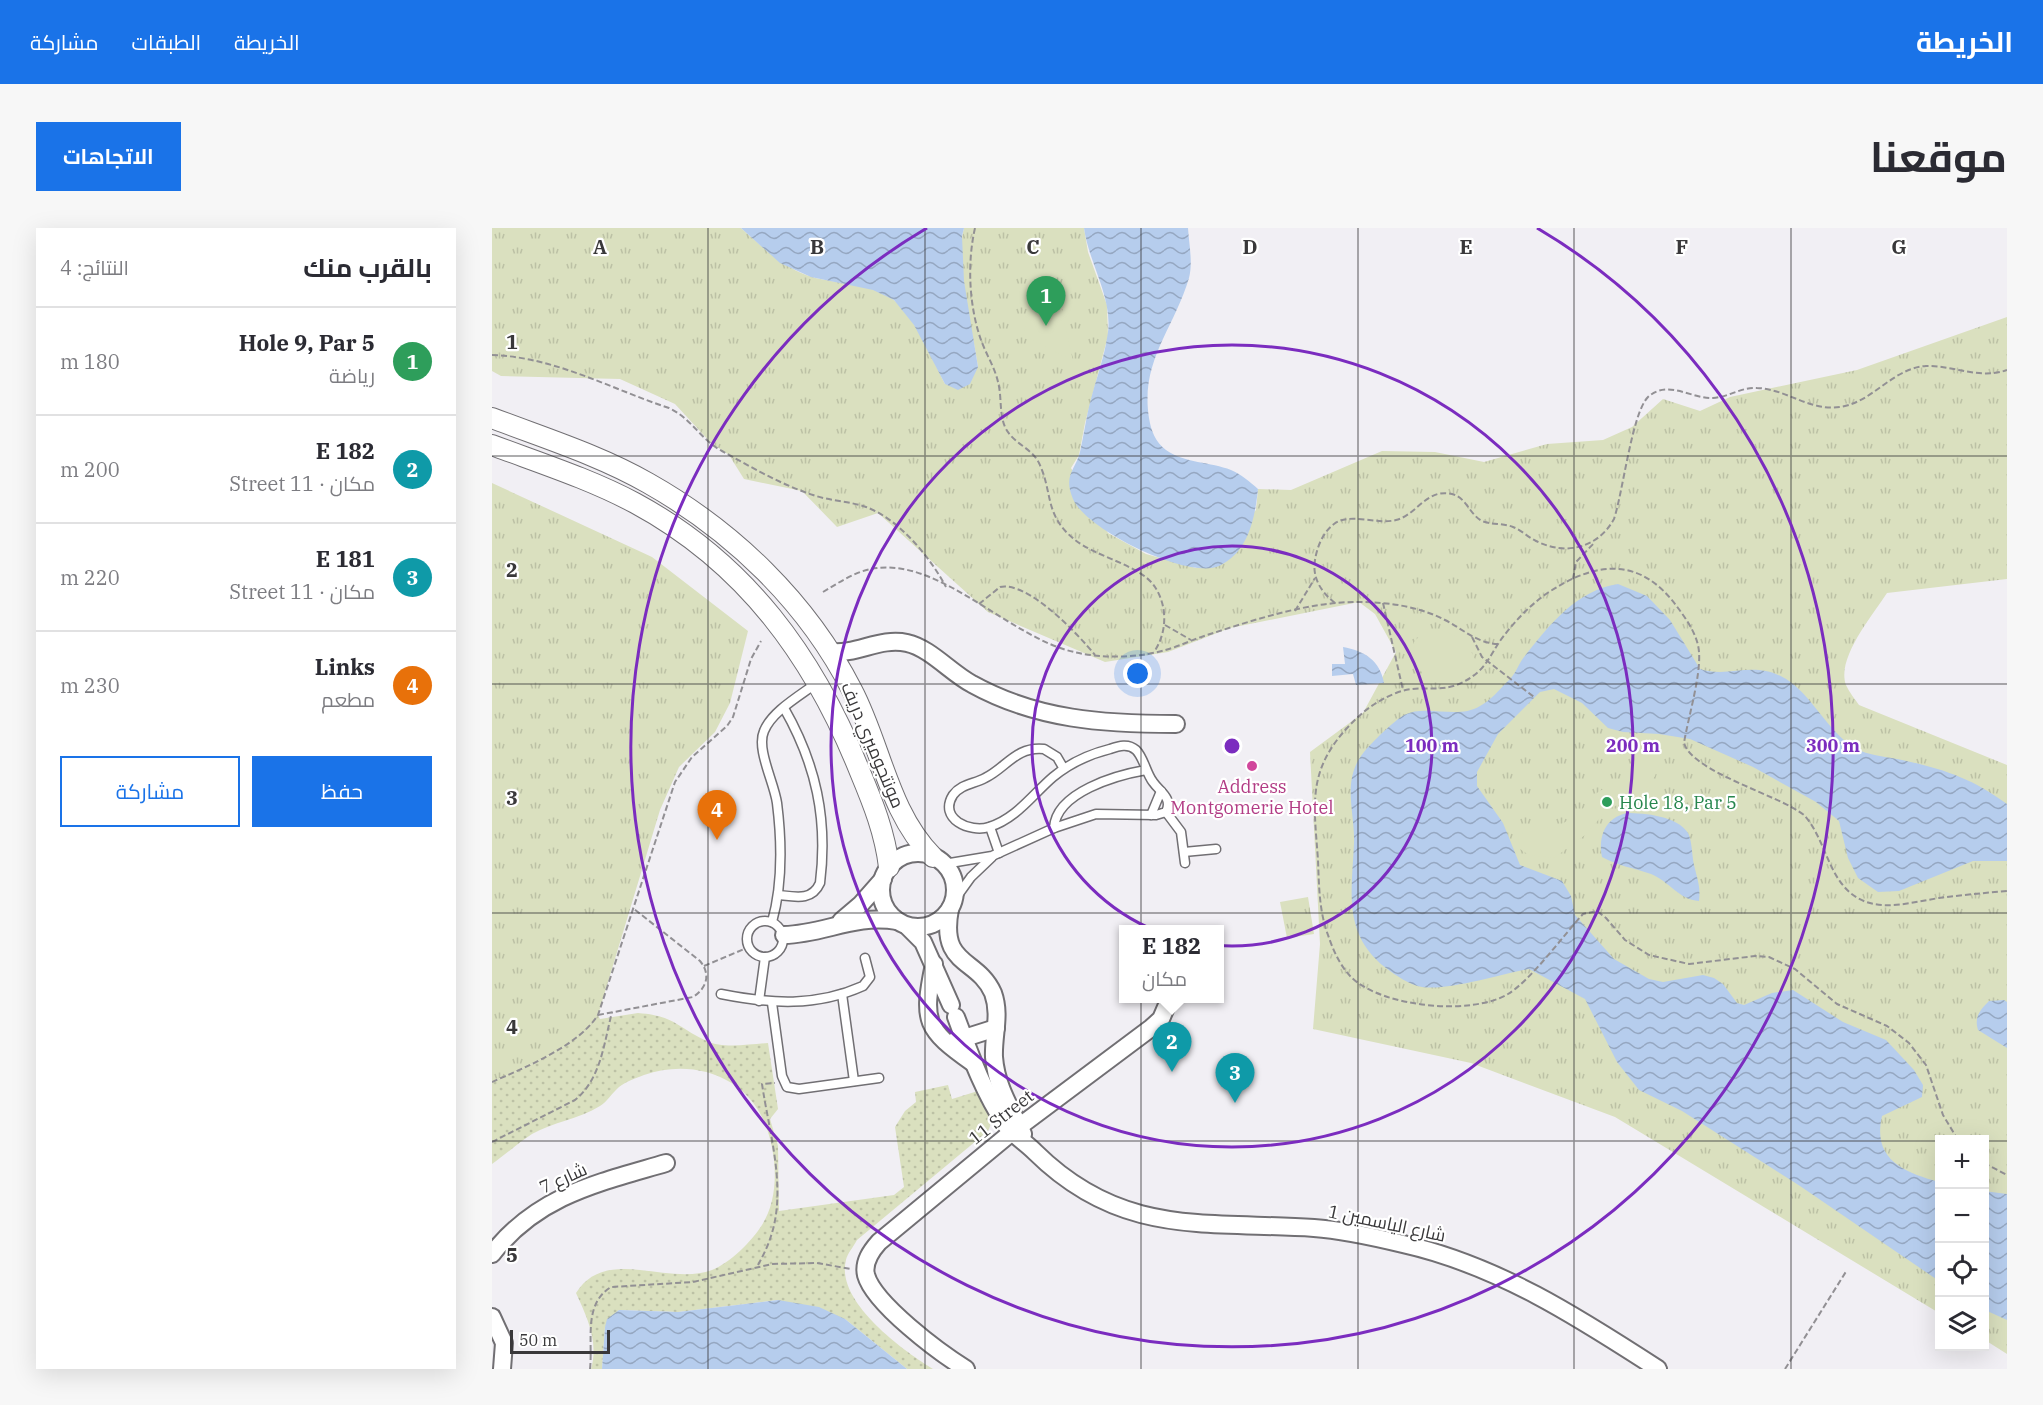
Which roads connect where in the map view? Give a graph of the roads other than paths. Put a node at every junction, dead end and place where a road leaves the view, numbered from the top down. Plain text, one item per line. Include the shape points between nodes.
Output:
1 (492, 418) edge
2 (492, 445) edge
3 (869, 646) junction
4 (830, 652) junction
5 (818, 681) junction
6 (849, 684) junction
7 (784, 708) junction
8 (1176, 724) dead end
9 (1064, 769) junction
10 (1146, 771) junction
11 (1161, 792) junction
12 (1166, 812) junction
13 (1151, 815) junction
14 (990, 827) junction
15 (1054, 828) junction
16 (1216, 849) dead end
17 (1184, 852) junction
18 (996, 855) junction
19 (938, 860) junction
20 (1185, 863) dead end
21 (886, 873) junction
22 (779, 895) junction
23 (952, 905) junction
24 (772, 922) junction
25 (902, 923) junction
26 (835, 925) junction
27 (784, 935) junction
28 (765, 957) junction
29 (865, 958) dead end
30 (934, 964) junction
31 (721, 994) dead end
32 (842, 994) junction
33 (759, 1001) junction
34 (772, 1003) junction
35 (1168, 1003) edge
36 (996, 1028) junction
37 (964, 1038) junction
38 (946, 1044) junction
39 (973, 1063) junction
40 (879, 1078) dead end
41 (854, 1081) junction
42 (1016, 1129) junction
43 (666, 1163) dead end
44 (492, 1254) edge
45 (492, 1317) edge
46 (501, 1369) edge
47 (966, 1369) edge
48 (1658, 1369) edge

1 - 4 street, مونتجوميري دريف via 606,463 693,510 775,581
2 - 5 street, مونتجوميري دريف via 634,503 678,530 719,562 755,598
3 - 4 street via 846,653
3 - 6 street via 856,659
3 - 8 street via 897,641 910,644 990,693 1056,717 1115,724
4 - 6 street, مونتجوميري دريف
5 - 7 lane
5 - 21 street, مونتجوميري دريف via 842,726 876,813 885,839
6 - 19 street, مونتجوميري دريف via 904,819
7 - 22 lane via 769,723 762,738 777,803
7 - 22 lane via 813,770 824,837 817,890 805,897
9 - 10 lane via 1089,756 1123,746 1136,750
9 - 14 lane via 1019,809
9 - 14 lane via 1051,752 1036,748 1019,753 985,778 958,789 950,804 955,820 970,828
10 - 11 lane
10 - 15 lane via 1115,777 1087,790 1062,808
11 - 12 lane via 1169,801
11 - 13 lane
12 - 13 lane
12 - 17 lane via 1180,832
13 - 15 lane via 1105,812
14 - 18 lane
15 - 18 lane
16 - 17 lane
17 - 20 lane
18 - 19 lane
18 - 23 lane via 971,878
19 - 21 street via 909,854
19 - 23 street via 954,881
21 - 25 street via 883,902
21 - 26 street via 861,904
22 - 24 lane
23 - 25 street via 932,925
23 - 36 street via 948,929 953,949 960,961 991,990 996,1004
24 - 27 lane
24 - 28 lane via 761,921 747,934 749,947
25 - 26 street via 866,918
25 - 30 street via 923,942
26 - 27 street
27 - 28 lane via 782,948
28 - 33 lane
29 - 32 lane via 868,982
30 - 37 street
30 - 38 street via 928,1015 937,1036
31 - 33 lane
32 - 34 lane
32 - 41 lane
33 - 34 lane
34 - 41 lane via 783,1082 793,1089
35 - 42 street, 11 Street via 1161,1019 1151,1028
36 - 37 street
36 - 42 street via 994,1055 999,1082
37 - 38 street
37 - 39 street
38 - 39 street
39 - 42 street via 992,1103
40 - 41 lane
42 - 47 street, 11 Street via 879,1242 868,1256 866,1273 874,1290 902,1320
42 - 48 street, شارع الياسمين 1 via 1054,1171 1114,1207 1148,1218 1183,1223 1317,1228 1362,1234 1450,1257 1543,1297
43 - 44 street, شارع 7 via 554,1200 527,1218
45 - 46 street via 504,1343

